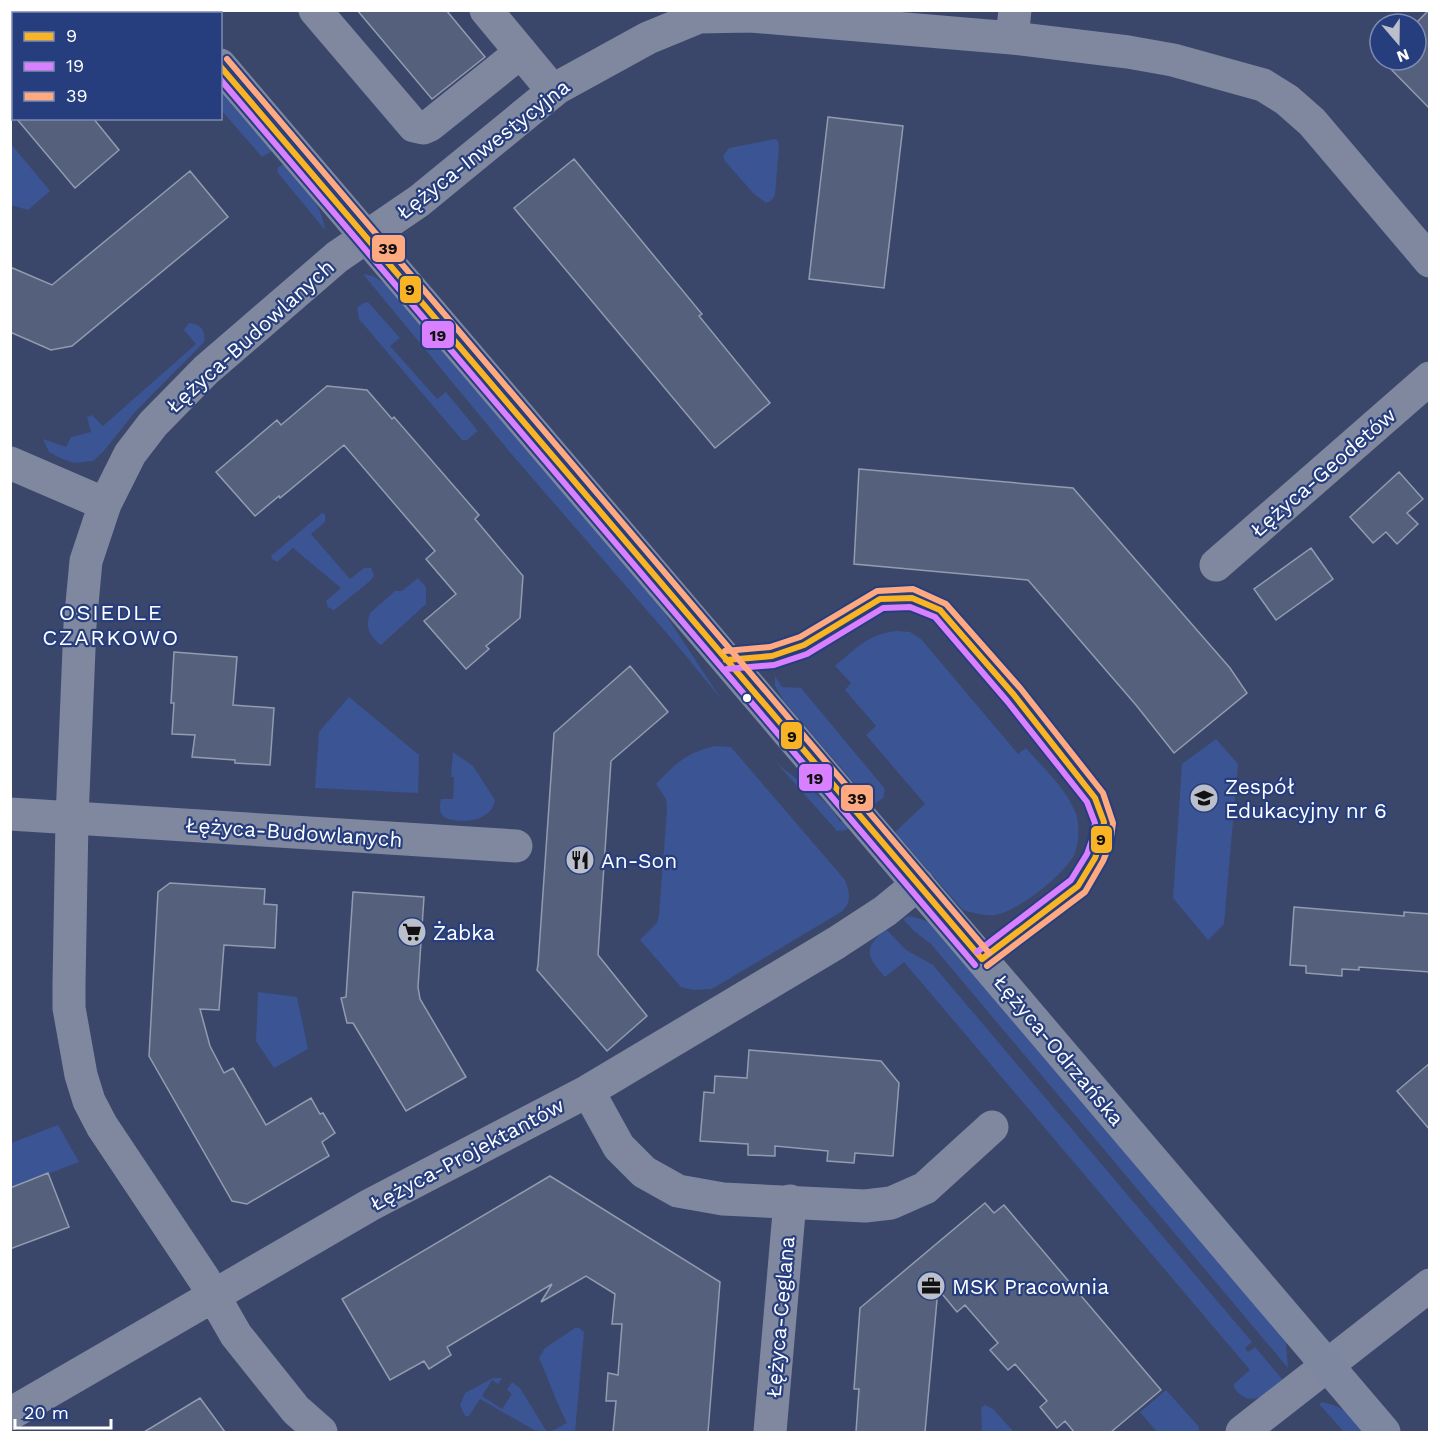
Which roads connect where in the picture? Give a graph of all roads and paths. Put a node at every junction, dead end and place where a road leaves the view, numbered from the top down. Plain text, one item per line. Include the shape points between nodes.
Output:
1 (315, 10) edge
2 (486, 10) edge
3 (698, 14) edge
4 (1013, 24) edge
5 (521, 52) junction
6 (222, 67) edge
7 (551, 93) junction
8 (367, 238) junction
9 (1430, 261) edge
10 (1430, 378) edge
11 (10, 463) edge
12 (105, 504) junction
13 (1216, 566) dead end
14 (10, 814) edge
15 (72, 819) junction
16 (516, 846) dead end
17 (918, 884) junction
18 (588, 1091) junction
19 (992, 1127) dead end
20 (790, 1201) junction
21 (1430, 1285) edge
22 (215, 1296) junction
23 (1328, 1367) junction
24 (10, 1414) edge
25 (1248, 1430) edge
26 (321, 1432) edge
27 (770, 1432) edge
28 (1384, 1432) edge

1 - 5 street via 414,126 423,128
2 - 5 street
3 - 4 street, Łężyca-Inwestycyjna
3 - 7 street, Łężyca-Inwestycyjna
4 - 9 street, Łężyca-Inwestycyjna via 1263,85 1312,122
5 - 7 street
6 - 8 main road, Łężyca-Odrzańska
7 - 8 street, Łężyca-Inwestycyjna via 419,201
8 - 12 street, Łężyca-Budowlanych via 337,257 206,370 153,424 130,454
8 - 17 main road, Łężyca-Odrzańska
10 - 13 street, Łężyca-Geodetów
11 - 12 street
12 - 15 street, Łężyca-Budowlanych via 86,561
14 - 15 street
15 - 16 street, Łężyca-Budowlanych
15 - 22 street, Łężyca-Budowlanych via 69,1008 81,1076 102,1126
17 - 18 street, Łężyca-Projektantów via 836,944
17 - 23 main road, Łężyca-Odrzańska
18 - 20 street via 619,1147 644,1172 678,1191 723,1199
18 - 22 street, Łężyca-Projektantów via 370,1205
19 - 20 street via 925,1188 901,1200 865,1206
20 - 27 street, Łężyca-Ceglana
21 - 23 street
22 - 24 street, Łężyca-Projektantów
22 - 26 street via 236,1335 296,1410
23 - 25 street
23 - 28 main road, Łężyca-Odrzańska

